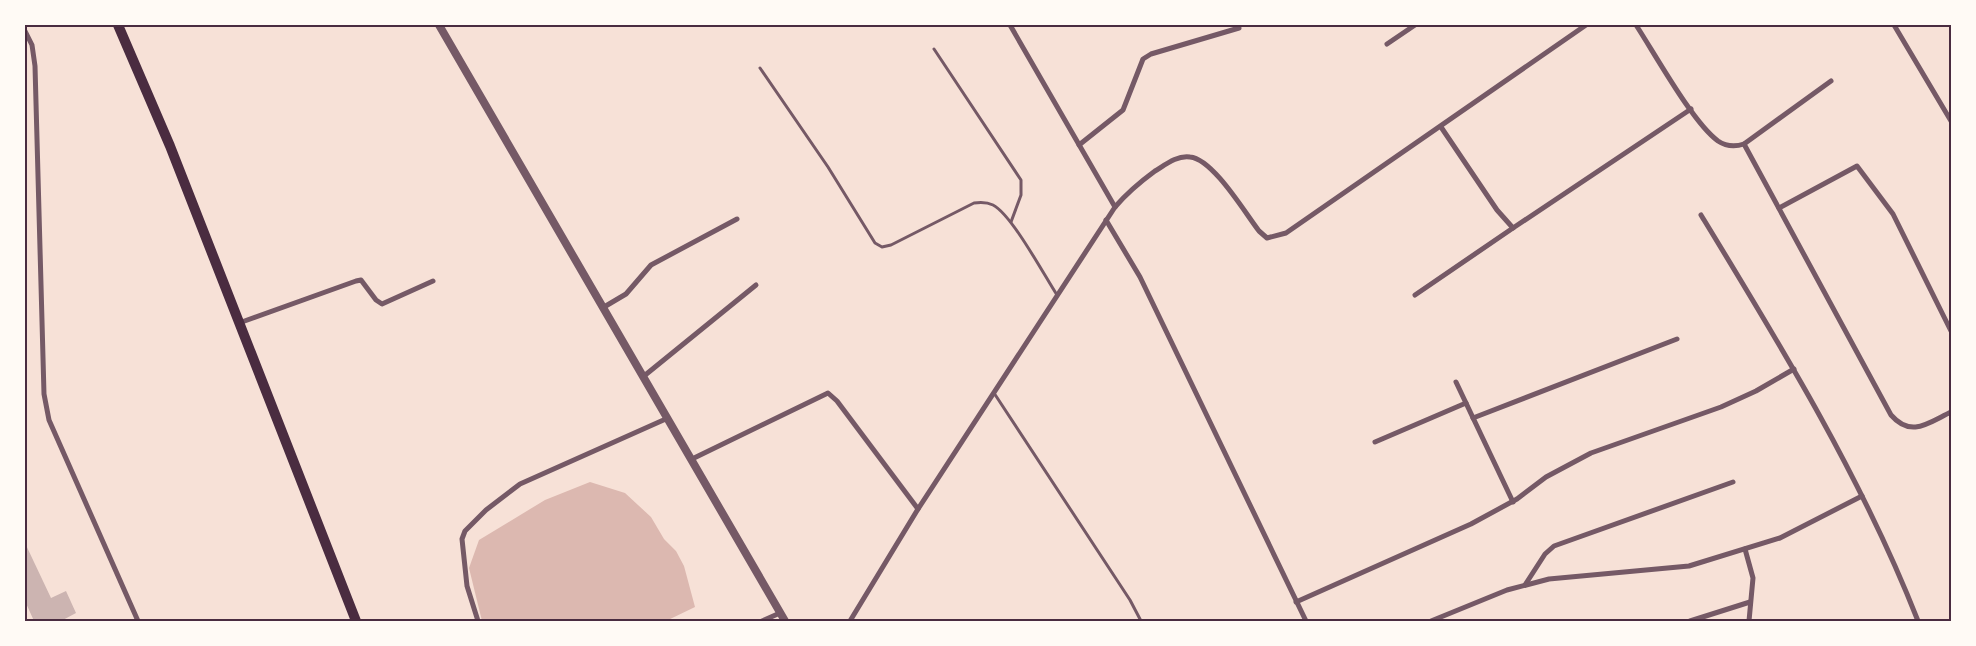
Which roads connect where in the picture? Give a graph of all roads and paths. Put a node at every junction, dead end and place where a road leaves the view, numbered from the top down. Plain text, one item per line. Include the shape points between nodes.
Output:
1 (118, 25) edge
2 (439, 25) edge
3 (1010, 25) edge
4 (1415, 25) edge
5 (1586, 25) edge
6 (1636, 25) edge
7 (1894, 25) edge
8 (1239, 28) dead end
9 (25, 31) edge
10 (1387, 44) dead end
11 (934, 49) dead end
12 (760, 68) dead end
13 (1831, 81) dead end
14 (1691, 109) junction
15 (1951, 121) edge
16 (1441, 127) junction
17 (1744, 144) junction
18 (1079, 146) junction
19 (1115, 207) junction
20 (1779, 208) junction
21 (1701, 215) dead end
22 (737, 218) dead end
23 (1106, 220) junction
24 (1011, 223) junction
25 (1513, 228) junction
26 (433, 281) dead end
27 (756, 285) dead end
28 (1416, 295) dead end
29 (1057, 296) junction
30 (604, 307) junction
31 (239, 323) junction
32 (1951, 331) edge
33 (1677, 340) dead end
34 (1794, 369) junction
35 (644, 376) junction
36 (1456, 382) dead end
37 (994, 393) junction
38 (1466, 402) junction
39 (1951, 412) edge
40 (668, 418) junction
41 (1473, 418) junction
42 (1375, 442) dead end
43 (692, 459) junction
44 (1733, 482) dead end
45 (1862, 496) junction
46 (1512, 502) junction
47 (918, 509) junction
48 (1745, 548) junction
49 (1525, 585) junction
50 (1296, 602) junction
51 (1750, 602) junction
52 (780, 612) junction
53 (1916, 620) edge
54 (138, 621) edge
55 (356, 621) edge
56 (478, 621) edge
57 (762, 621) edge
58 (785, 621) edge
59 (850, 621) edge
60 (1141, 621) edge
61 (1306, 621) edge
62 (1431, 621) edge
63 (1690, 621) edge
64 (1749, 621) edge

1 - 31 highway via 170,146
2 - 30 street
3 - 18 street
4 - 10 street
5 - 16 street
6 - 14 street
7 - 15 street
8 - 18 street via 1143,59 1123,110
9 - 54 street via 32,45 35,66 44,394 49,420
11 - 24 lane via 1021,180 1021,195
12 - 24 lane via 875,243 882,247 891,245 974,203 993,204
13 - 17 street
14 - 17 street via 1720,142 1734,147
14 - 25 street
16 - 19 street via 1286,232 1267,238 1217,176 1189,156 1175,159 1157,170
16 - 25 street
17 - 20 street
18 - 19 street
19 - 23 street
20 - 32 street via 1858,166 1893,214
20 - 39 street via 1895,419 1907,428 1919,427
21 - 34 street
22 - 30 street via 651,265 626,294
23 - 29 street
23 - 50 street via 1140,277
24 - 29 lane
25 - 28 street
26 - 31 street via 382,304 361,280
27 - 35 street
29 - 37 street
30 - 35 street
31 - 55 highway
33 - 41 street
34 - 45 street
34 - 46 street via 1722,406 1591,453 1546,477
35 - 40 street
36 - 38 street
37 - 47 street
37 - 60 lane
38 - 41 street
38 - 42 street
40 - 43 street
40 - 56 street via 520,484 465,531 462,539 466,586
41 - 46 street
43 - 47 street via 828,393
43 - 52 street
44 - 49 street via 1554,546
45 - 48 street via 1780,538
45 - 53 street via 1897,569
46 - 50 street via 1471,524
47 - 59 street
48 - 49 street via 1690,566 1549,579
48 - 51 street via 1753,578
49 - 62 street
50 - 61 street
51 - 63 street
51 - 64 street
52 - 57 street
52 - 58 street

